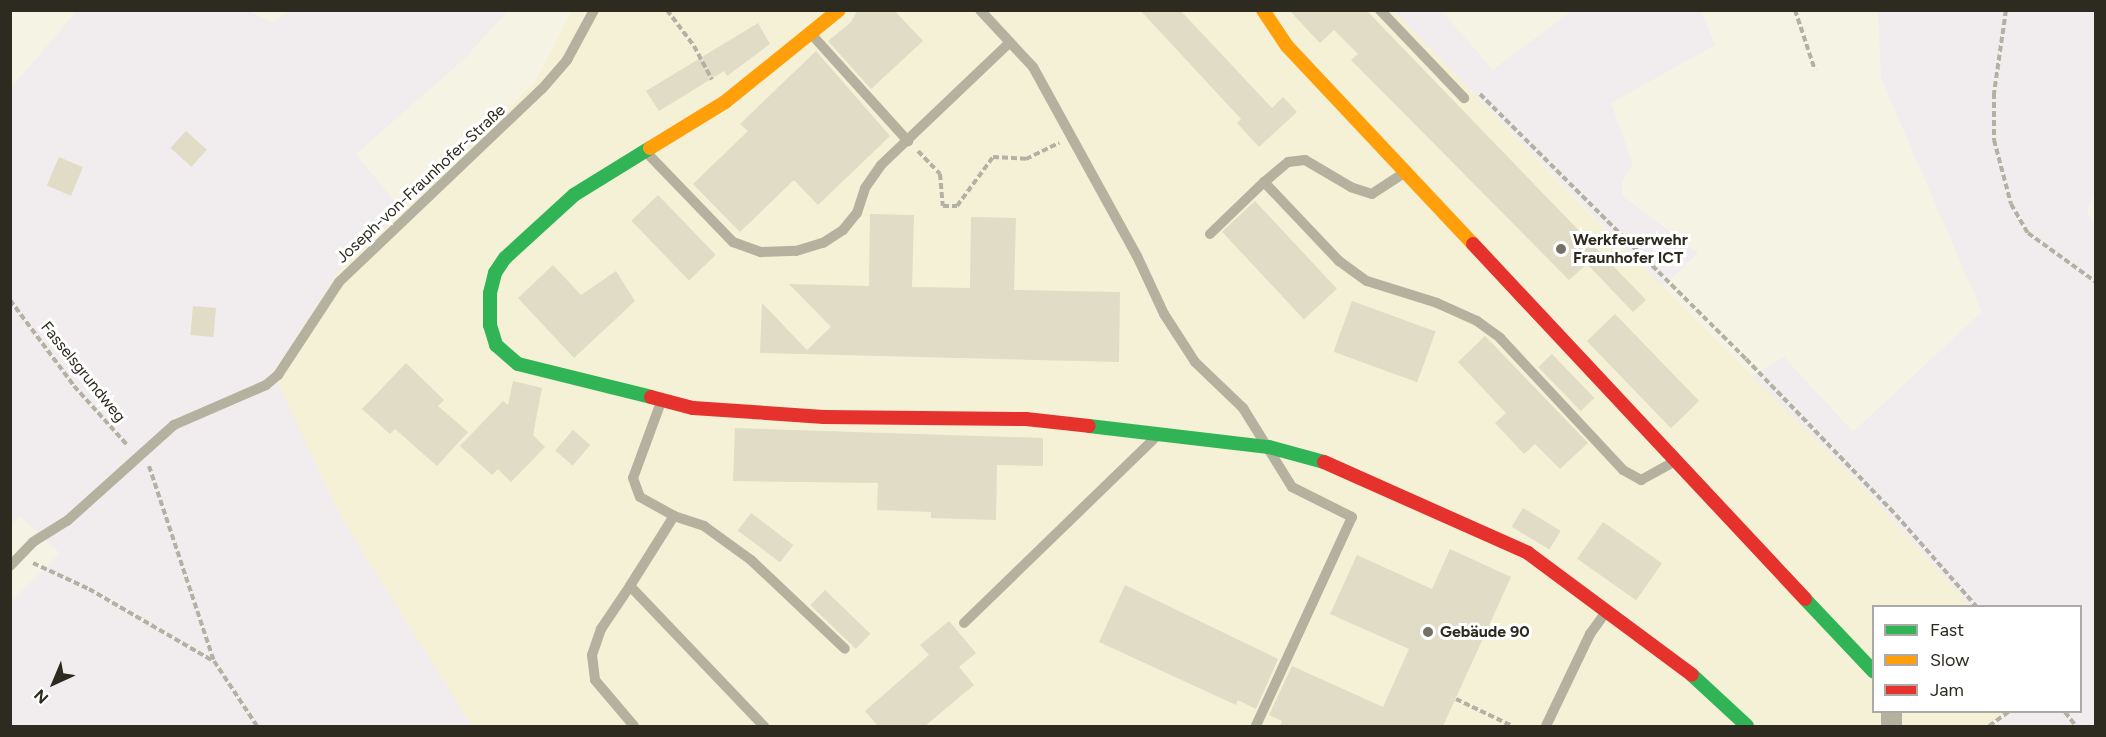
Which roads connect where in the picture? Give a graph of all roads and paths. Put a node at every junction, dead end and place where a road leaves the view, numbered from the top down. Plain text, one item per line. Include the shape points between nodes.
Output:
1 (594, 10) edge
2 (667, 10) edge
3 (839, 10) edge
4 (980, 10) edge
5 (1263, 10) edge
6 (1380, 10) edge
7 (1796, 10) edge
8 (2006, 10) edge
9 (813, 36) junction
10 (1010, 42) junction
11 (1815, 70) dead end
12 (1472, 85) dead end
13 (1464, 98) dead end
14 (725, 102) junction
15 (1070, 137) junction
16 (908, 141) junction
17 (644, 150) junction
18 (1404, 173) junction
19 (1264, 182) junction
20 (1210, 234) dead end
21 (2096, 282) edge
22 (10, 300) edge
23 (661, 402) junction
24 (1159, 434) junction
25 (1269, 447) junction
26 (138, 458) junction
27 (1676, 459) junction
28 (674, 516) junction
29 (10, 566) edge
30 (44, 568) dead end
31 (630, 586) junction
32 (1975, 605) edge
33 (1607, 609) junction
34 (964, 623) dead end
35 (845, 649) dead end
36 (214, 661) junction
37 (1872, 670) edge
38 (1456, 699) dead end
39 (2005, 713) edge
40 (2066, 713) edge
41 (257, 726) edge
42 (634, 726) edge
43 (764, 726) edge
44 (1256, 726) edge
45 (1512, 726) edge
46 (1546, 726) edge
47 (1747, 726) edge
48 (1989, 726) edge
49 (2076, 726) edge

1 - 26 lane, Joseph-von-Fraunhofer-Straße via 567,60 542,89 339,282 278,375 266,385 174,425
2 - 14 path via 694,46
3 - 9 street
4 - 10 lane
5 - 18 street via 1287,46
6 - 13 lane
7 - 11 path
8 - 21 path via 1994,93 1994,140 2011,204 2028,233
9 - 14 street
9 - 16 lane
10 - 15 lane via 1033,67
10 - 16 lane
12 - 32 path via 1746,359 1896,515
14 - 17 street
15 - 16 path via 1026,159 993,157 957,206 942,206 940,174
15 - 25 lane via 1137,255 1164,314 1195,362 1243,408
16 - 17 lane via 880,165 865,188 857,213 843,230 823,243 796,251 761,252 733,242
17 - 23 street via 574,195 505,258 495,273 490,293 490,325 496,345 518,364
18 - 19 lane via 1372,194 1351,188 1305,160 1288,162
18 - 27 street
19 - 20 lane
19 - 27 lane via 1339,261 1367,281 1437,303 1477,321 1500,338 1623,470 1641,480 1664,470
22 - 26 path, Fasselsgrundweg via 74,386
23 - 24 street via 693,408 824,417 1026,419
23 - 28 lane via 633,478 640,497
24 - 25 street
24 - 34 lane
25 - 33 street via 1311,456 1528,553
25 - 44 lane via 1278,469 1292,487 1352,517
26 - 29 lane, Joseph-von-Fraunhofer-Straße via 67,521 33,542
26 - 36 path, Fasselsgrundweg via 152,469
27 - 37 street
28 - 31 lane
28 - 35 lane via 704,526 751,560
30 - 36 path via 89,589
31 - 42 lane via 601,629 592,655 595,680
31 - 43 lane
33 - 46 lane via 1590,634
33 - 47 street via 1678,662
36 - 41 path
38 - 45 path
39 - 48 path
40 - 49 path

